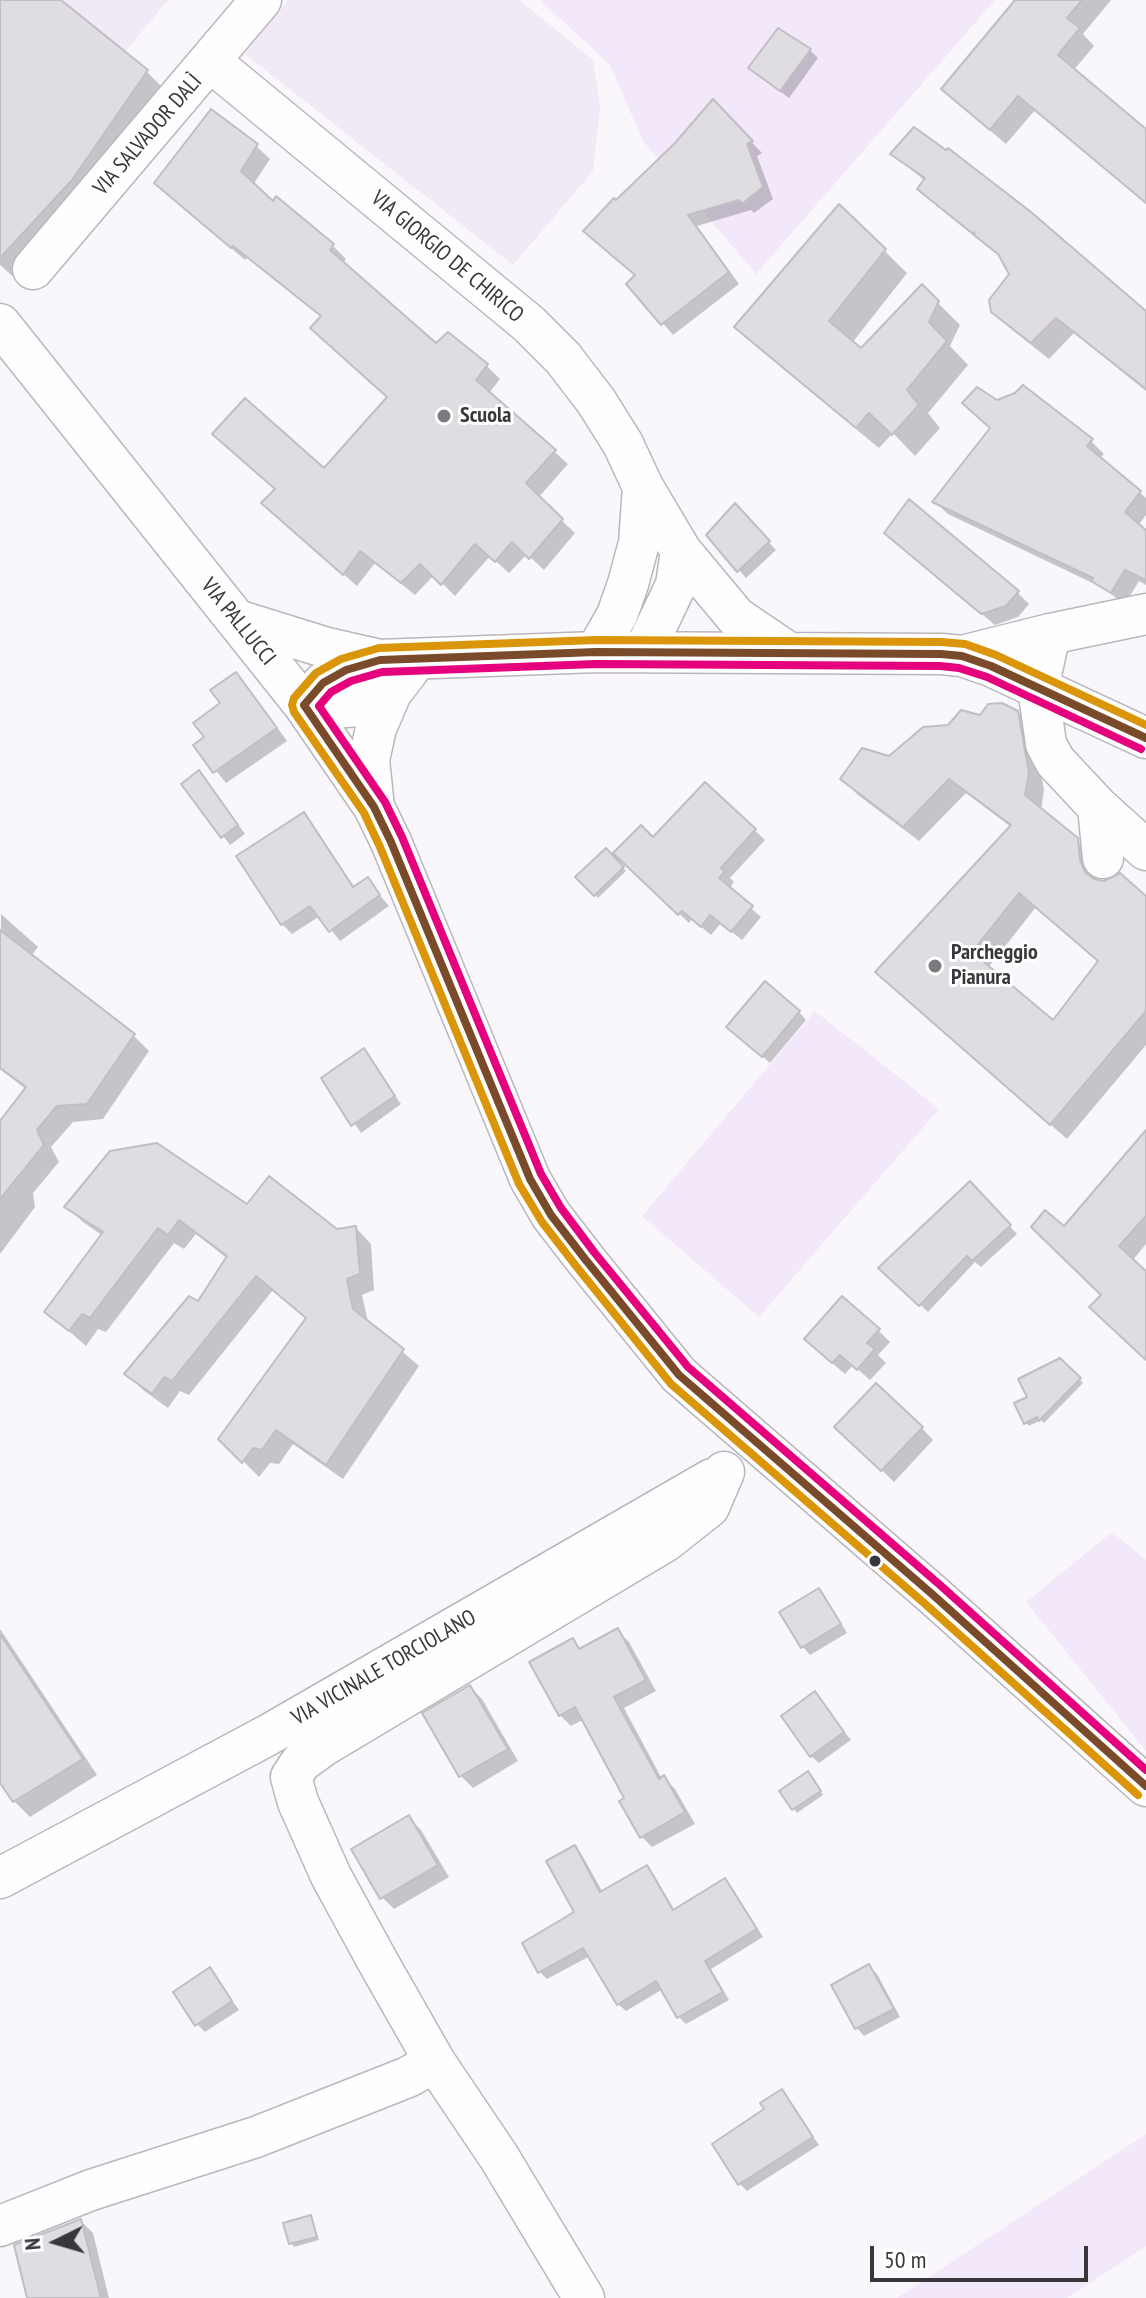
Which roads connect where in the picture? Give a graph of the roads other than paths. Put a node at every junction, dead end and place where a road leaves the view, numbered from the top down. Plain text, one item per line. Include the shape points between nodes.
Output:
1 (261, 0) edge
2 (211, 62) junction
3 (33, 269) dead end
4 (6, 345) edge
5 (643, 487) junction
6 (681, 551) junction
7 (1146, 614) edge
8 (237, 620) junction
9 (1050, 634) junction
10 (596, 652) junction
11 (644, 652) junction
12 (789, 653) junction
13 (962, 656) junction
14 (396, 671) junction
15 (1038, 688) junction
16 (304, 705) junction
17 (1146, 738) edge
18 (374, 807) junction
19 (1098, 807) junction
20 (1146, 850) edge
21 (1103, 858) dead end
22 (764, 1449) junction
23 (724, 1472) junction
24 (268, 1735) junction
25 (291, 1777) junction
26 (1146, 1786) edge
27 (0, 1878) edge
28 (435, 2062) junction
29 (0, 2226) edge
30 (584, 2298) edge

1 - 2 street, VIA SALVADOR DALÌ
2 - 3 street, VIA SALVADOR DALÌ
2 - 5 street, VIA GIORGIO DE CHIRICO via 551,347 596,401
4 - 8 street, VIA PALLUCCI
5 - 6 street, VIA GIORGIO DE CHIRICO
5 - 10 street, VIA GIORGIO DE CHIRICO via 639,543 628,584
6 - 11 street via 676,585
6 - 12 street, VIA GIORGIO DE CHIRICO via 736,617
7 - 9 street
8 - 14 street
8 - 16 street, VIA PALLUCCI
9 - 13 street
9 - 15 street
10 - 11 street
10 - 14 street
11 - 12 street
12 - 13 street
13 - 15 street
14 - 16 street via 358,706
14 - 18 street via 369,760
15 - 17 street
15 - 19 street via 1046,744
16 - 18 street, VIA PALLUCCI
18 - 22 street, VIA PALLUCCI via 530,1179 551,1215 679,1375
19 - 20 street
19 - 21 street
22 - 23 street, VIA VICINALE TORCIOLANO
22 - 26 street, VIA PALLUCCI
23 - 24 street, VIA VICINALE TORCIOLANO
23 - 25 street via 709,1507 666,1541 323,1746
24 - 25 street
24 - 27 street, VIA VICINALE TORCIOLANO
25 - 28 street via 331,1876
28 - 29 street via 256,2137 91,2190
28 - 30 street

